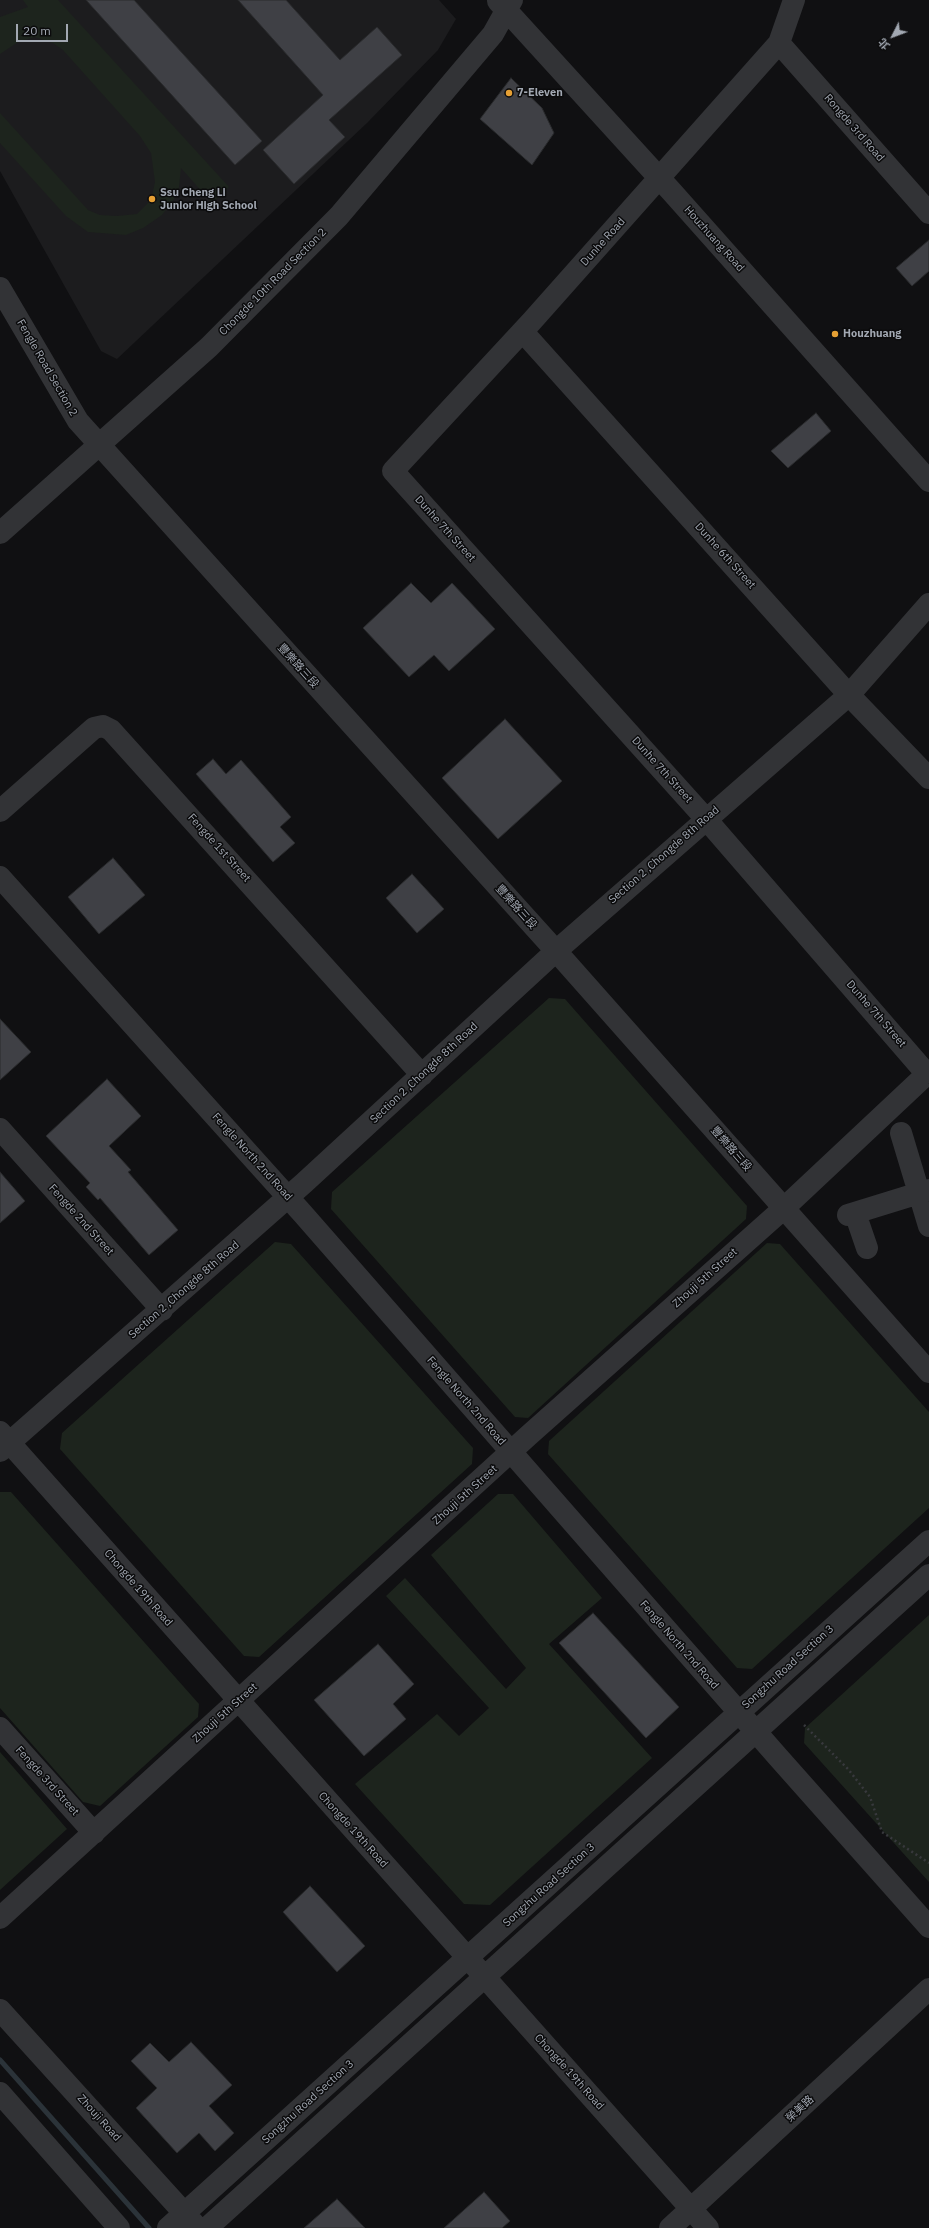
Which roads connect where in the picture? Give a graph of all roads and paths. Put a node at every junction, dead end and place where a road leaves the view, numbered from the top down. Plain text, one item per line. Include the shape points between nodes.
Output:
1 (794, 0) edge
2 (505, 3) edge
3 (779, 43) junction
4 (659, 178) junction
5 (929, 213) edge
6 (0, 288) edge
7 (523, 332) junction
8 (99, 444) junction
9 (393, 471) joint
10 (929, 481) edge
11 (0, 533) edge
12 (929, 604) edge
13 (849, 695) junction
14 (929, 778) edge
15 (0, 811) edge
16 (706, 819) junction
17 (0, 877) edge
18 (556, 950) junction
19 (928, 1073) edge
20 (422, 1074) junction
21 (0, 1129) edge
22 (901, 1133) dead end
23 (924, 1191) edge
24 (288, 1197) junction
25 (783, 1209) junction
26 (929, 1226) edge
27 (867, 1248) dead end
28 (162, 1310) junction
29 (929, 1372) edge
30 (3, 1442) edge
31 (511, 1453) junction
32 (929, 1541) edge
33 (929, 1575) edge
34 (238, 1701) junction
35 (738, 1712) junction
36 (804, 1725) dead end
37 (0, 1728) edge
38 (756, 1731) junction
39 (94, 1833) junction
40 (929, 1863) edge
41 (0, 1918) edge
42 (929, 1927) edge
43 (468, 1958) junction
44 (483, 1977) junction
45 (929, 1989) edge
46 (0, 2010) edge
47 (0, 2093) edge
48 (690, 2208) junction
49 (191, 2220) edge
50 (119, 2228) edge
51 (168, 2228) edge
52 (207, 2228) edge
53 (670, 2228) edge
54 (708, 2228) edge

1 - 3 street, Dunhe Road
2 - 4 street, Houzhuang Road
2 - 8 street, Chongde 10th Road Section 2 via 493,34 339,216 209,346
3 - 4 street, Dunhe Road
3 - 5 street, Rongde 3rd Road
4 - 7 street, Dunhe Road
4 - 10 street, Houzhuang Road
6 - 8 street, Fengle Road Section 2 via 78,421
7 - 9 street, Dunhe Road
7 - 13 street, Dunhe 6th Street
8 - 11 street, Chongde 10th Road Section 2
8 - 18 street, 豐樂路三段
9 - 16 street, Dunhe 7th Street
12 - 13 street, Section 2 ,Chongde 8th Road
13 - 14 street, Dunhe 6th Street
13 - 16 street, Section 2 ,Chongde 8th Road
15 - 20 street, Fengde 1st Street via 82,736 94,728 103,726 111,730
16 - 18 street, Section 2 ,Chongde 8th Road
16 - 19 street, Dunhe 7th Street
17 - 24 street, Fengle North 2nd Road
18 - 20 street, Section 2 ,Chongde 8th Road
18 - 25 street, 豐樂路三段
19 - 25 street, Zhouji 5th Street
20 - 24 street, Section 2 ,Chongde 8th Road
21 - 28 street, Fengde 2nd Street
22 - 23 street
23 - 26 street
23 - 27 street via 851,1214
24 - 28 street, Section 2 ,Chongde 8th Road
24 - 31 street, Fengle North 2nd Road
25 - 29 street, 豐樂路三段
25 - 31 street, Zhouji 5th Street
28 - 30 street, Section 2 ,Chongde 8th Road
30 - 34 street, Chongde 19th Road
31 - 34 street, Zhouji 5th Street
31 - 35 street, Fengle North 2nd Road
32 - 35 street, Songzhu Road Section 3
33 - 38 street
34 - 39 street, Zhouji 5th Street
34 - 43 street, Chongde 19th Road
35 - 38 street, Fengle North 2nd Road
35 - 43 street, Songzhu Road Section 3
36 - 40 path via 848,1769 870,1797 882,1832
37 - 39 street, Fengde 3rd Street
38 - 42 street, Fengle North 2nd Road
38 - 44 street
39 - 41 street, Zhouji 5th Street
43 - 44 street, Chongde 19th Road
43 - 49 street, Songzhu Road Section 3
44 - 48 street, Chongde 19th Road
44 - 52 street
45 - 48 street, 榮美路
46 - 49 street, Zhouji Road
47 - 50 street
48 - 53 street, 榮美路
48 - 54 street, Chongde 19th Road
49 - 51 street, Songzhu Road Section 3

